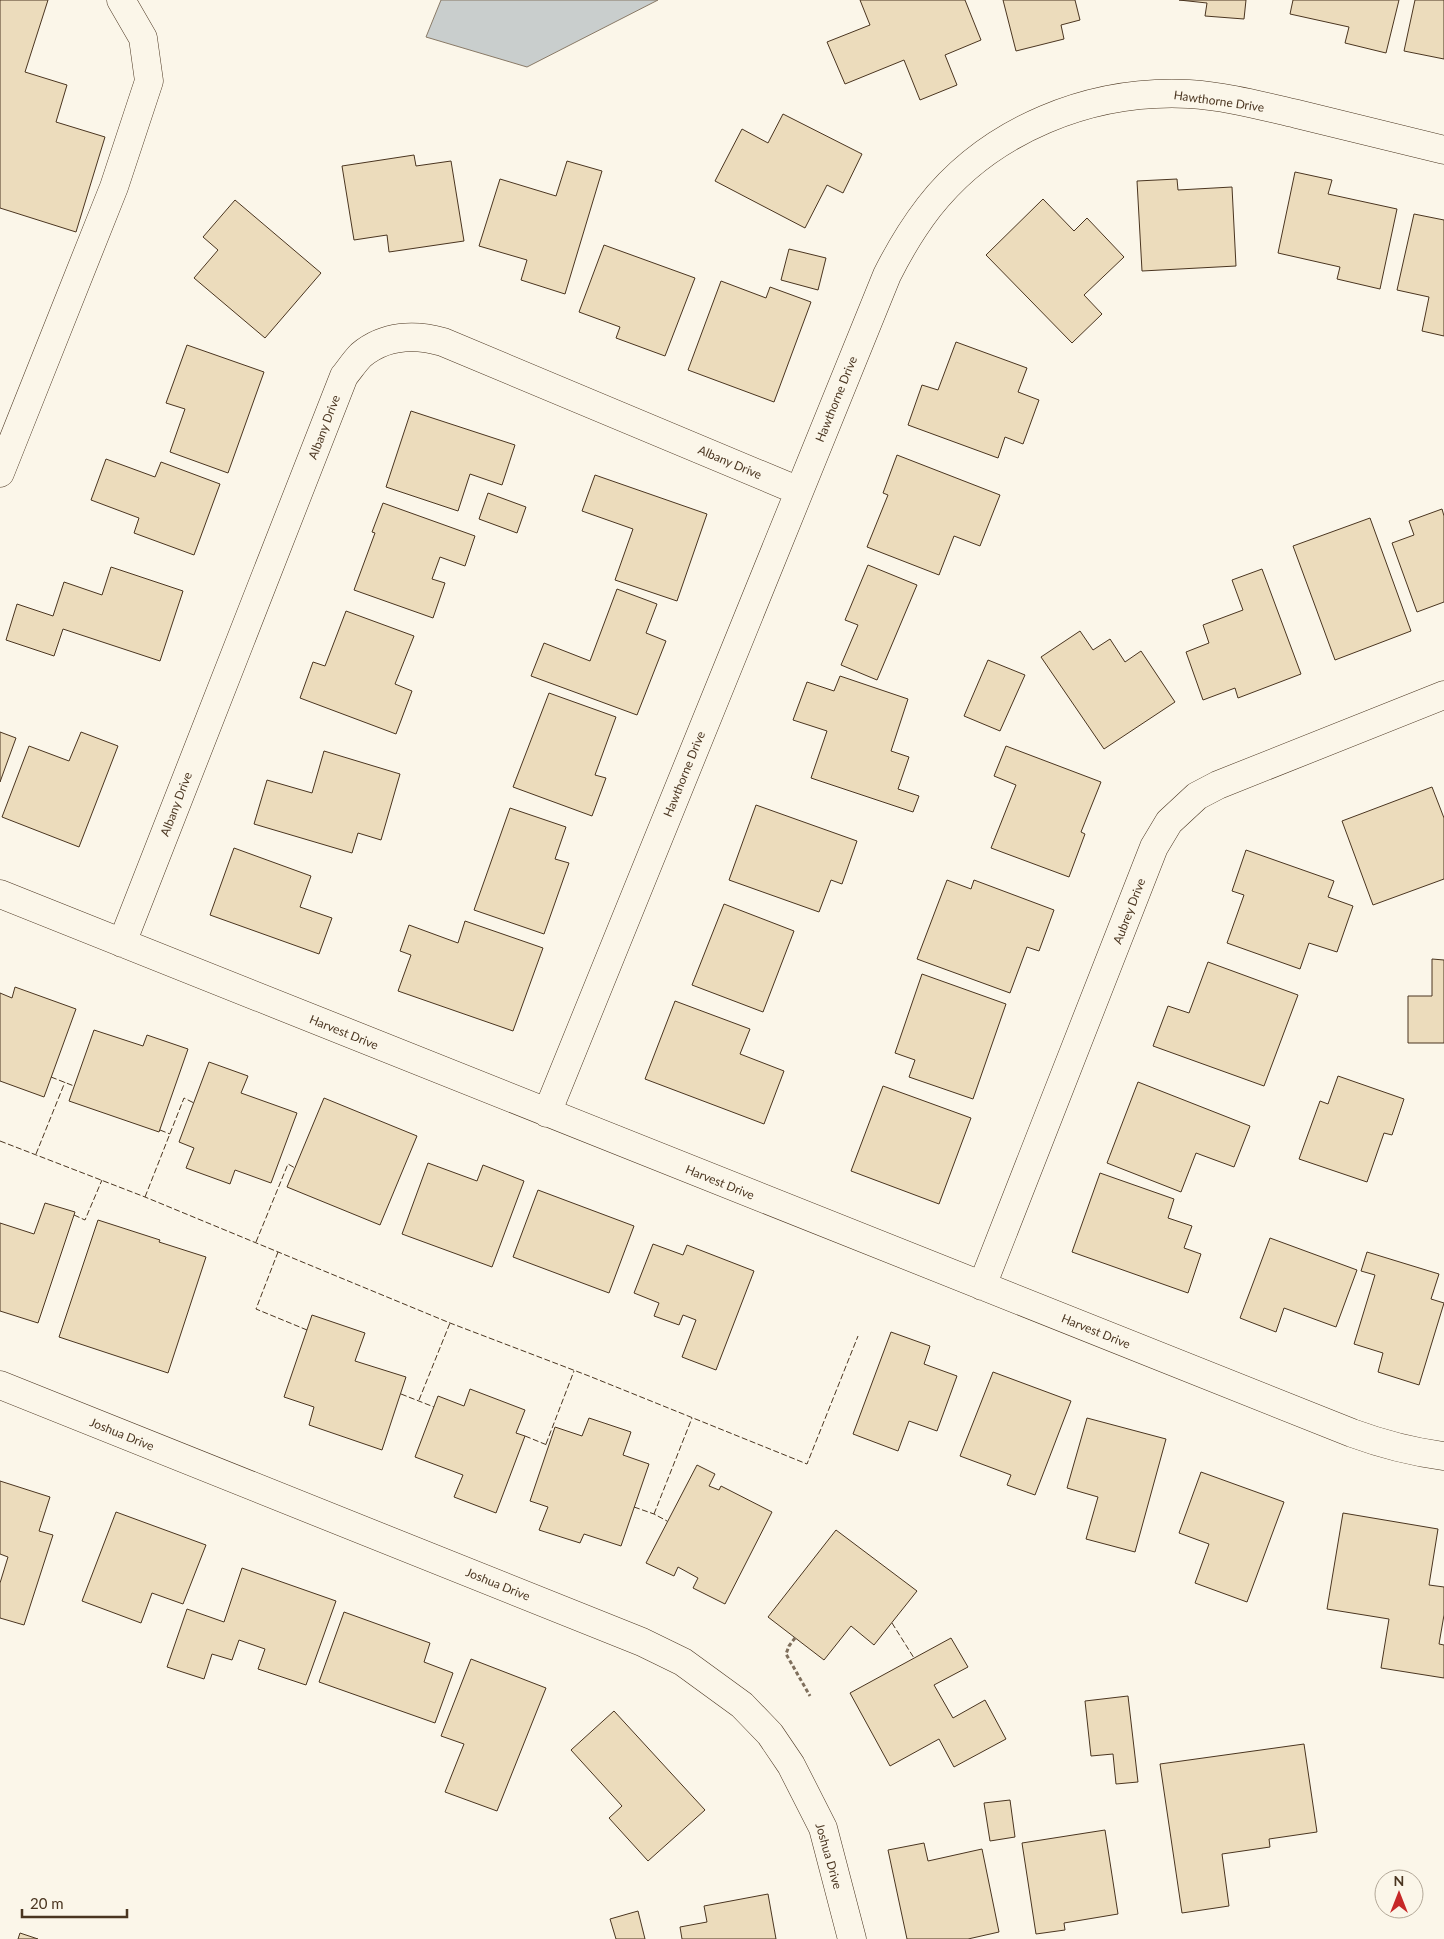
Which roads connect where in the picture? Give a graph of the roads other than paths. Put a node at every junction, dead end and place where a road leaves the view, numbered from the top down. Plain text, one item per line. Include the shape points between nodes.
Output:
1 (120, 0) edge
2 (1444, 150) edge
3 (0, 473) edge
4 (799, 490) junction
5 (1444, 695) edge
6 (0, 894) edge
7 (122, 943) junction
8 (547, 1113) junction
9 (982, 1286) junction
10 (0, 1385) edge
11 (1444, 1456) edge
12 (852, 1939) edge

1 - 3 street via 143,38 149,81 114,187
2 - 4 street, Hawthorne Drive via 1252,104 1192,94 1120,97 1044,119 1019,132 957,176 906,238 887,275
4 - 7 street, Albany Drive via 443,342 405,336 382,342 361,355 344,376
4 - 8 street, Hawthorne Drive
5 - 9 street, Aubrey Drive via 1218,785 1197,796 1169,822 1154,847
6 - 7 street, Harvest Drive
7 - 8 street, Harvest Drive
8 - 9 street, Harvest Drive
9 - 11 street, Harvest Drive via 1352,1434 1388,1446
10 - 12 street, Joshua Drive via 632,1638 683,1662 742,1705 770,1734 792,1765 823,1828

